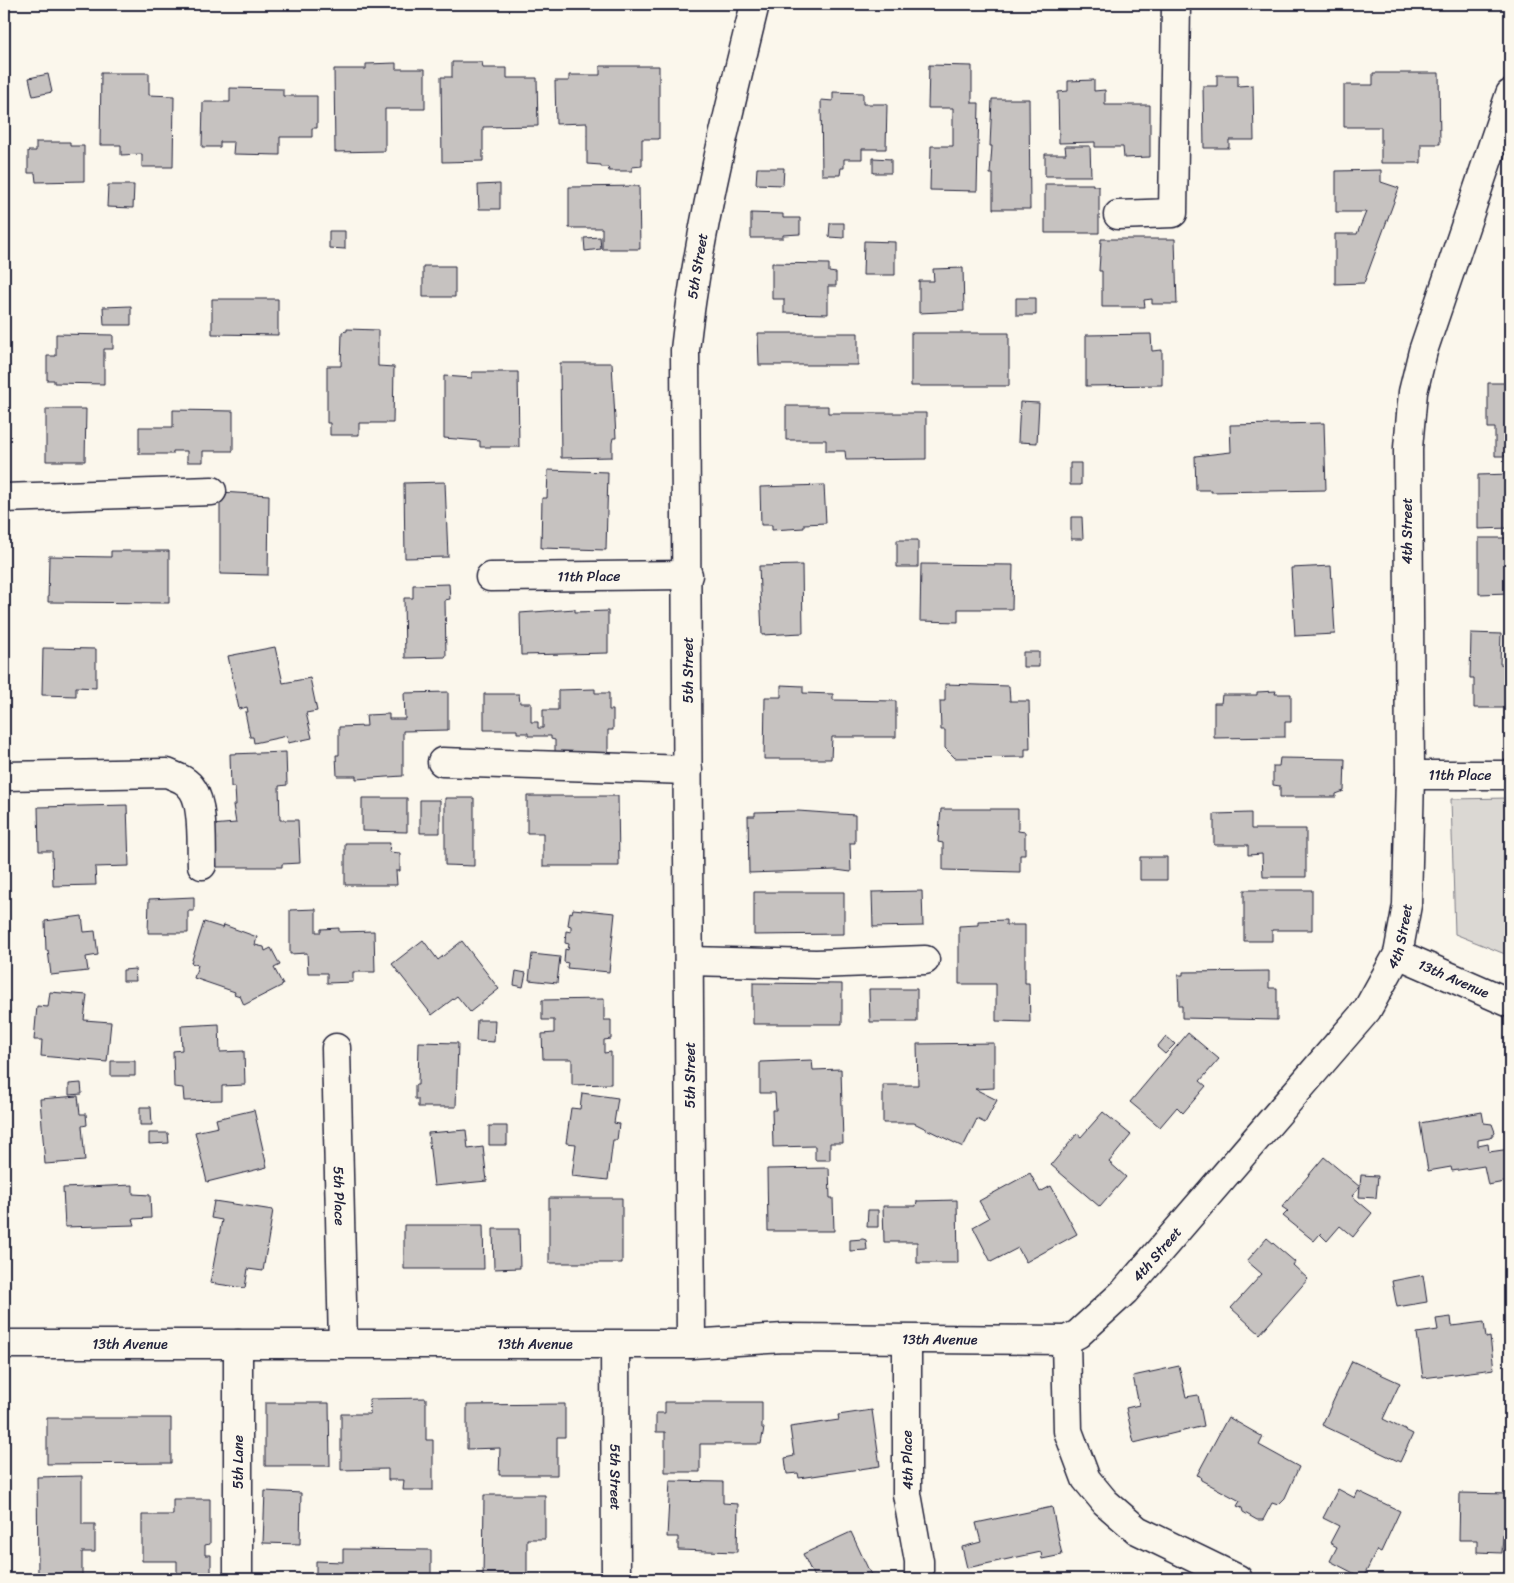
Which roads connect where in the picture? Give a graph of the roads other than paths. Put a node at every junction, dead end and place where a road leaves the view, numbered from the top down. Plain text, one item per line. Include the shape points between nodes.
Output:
1 (755, 4) edge
2 (1176, 4) edge
3 (1510, 94) edge
4 (1118, 215) dead end
5 (212, 491) dead end
6 (4, 498) edge
7 (688, 575) junction
8 (490, 577) dead end
9 (442, 762) dead end
10 (688, 770) junction
11 (1410, 775) junction
12 (1510, 775) edge
13 (4, 776) edge
14 (202, 864) dead end
15 (1398, 954) junction
16 (925, 960) dead end
17 (689, 961) junction
18 (1510, 1002) edge
19 (336, 1048) dead end
20 (907, 1340) junction
21 (1066, 1340) junction
22 (4, 1344) edge
23 (238, 1344) junction
24 (343, 1344) junction
25 (692, 1344) junction
26 (615, 1345) junction
27 (238, 1579) edge
28 (616, 1579) edge
29 (919, 1579) edge
30 (1238, 1579) edge

1 - 7 street, 5th Street via 716,166 691,293 684,350
2 - 4 street via 1173,213
3 - 11 street, 4th Street via 1423,351 1413,392 1407,521
5 - 6 street
7 - 8 street, 11th Place
7 - 10 street, 5th Street
9 - 10 street
10 - 17 street, 5th Street
11 - 12 street, 11th Place
11 - 15 street, 4th Street via 1407,905
13 - 14 street via 167,773 184,780 194,790 199,810
15 - 18 street, 13th Avenue
15 - 21 street, 4th Street via 1367,1010 1151,1262 1125,1291 1078,1334
16 - 17 street via 816,964
17 - 25 street, 5th Street
19 - 24 street, 5th Place
20 - 21 street, 13th Avenue
20 - 25 street, 13th Avenue via 784,1338
20 - 29 street, 4th Place via 907,1494 919,1561
21 - 30 street via 1068,1431 1086,1480 1137,1530
22 - 23 street, 13th Avenue
23 - 24 street, 13th Avenue
23 - 27 street, 5th Lane
24 - 26 street, 13th Avenue
25 - 26 street, 13th Avenue
26 - 28 street, 5th Street

